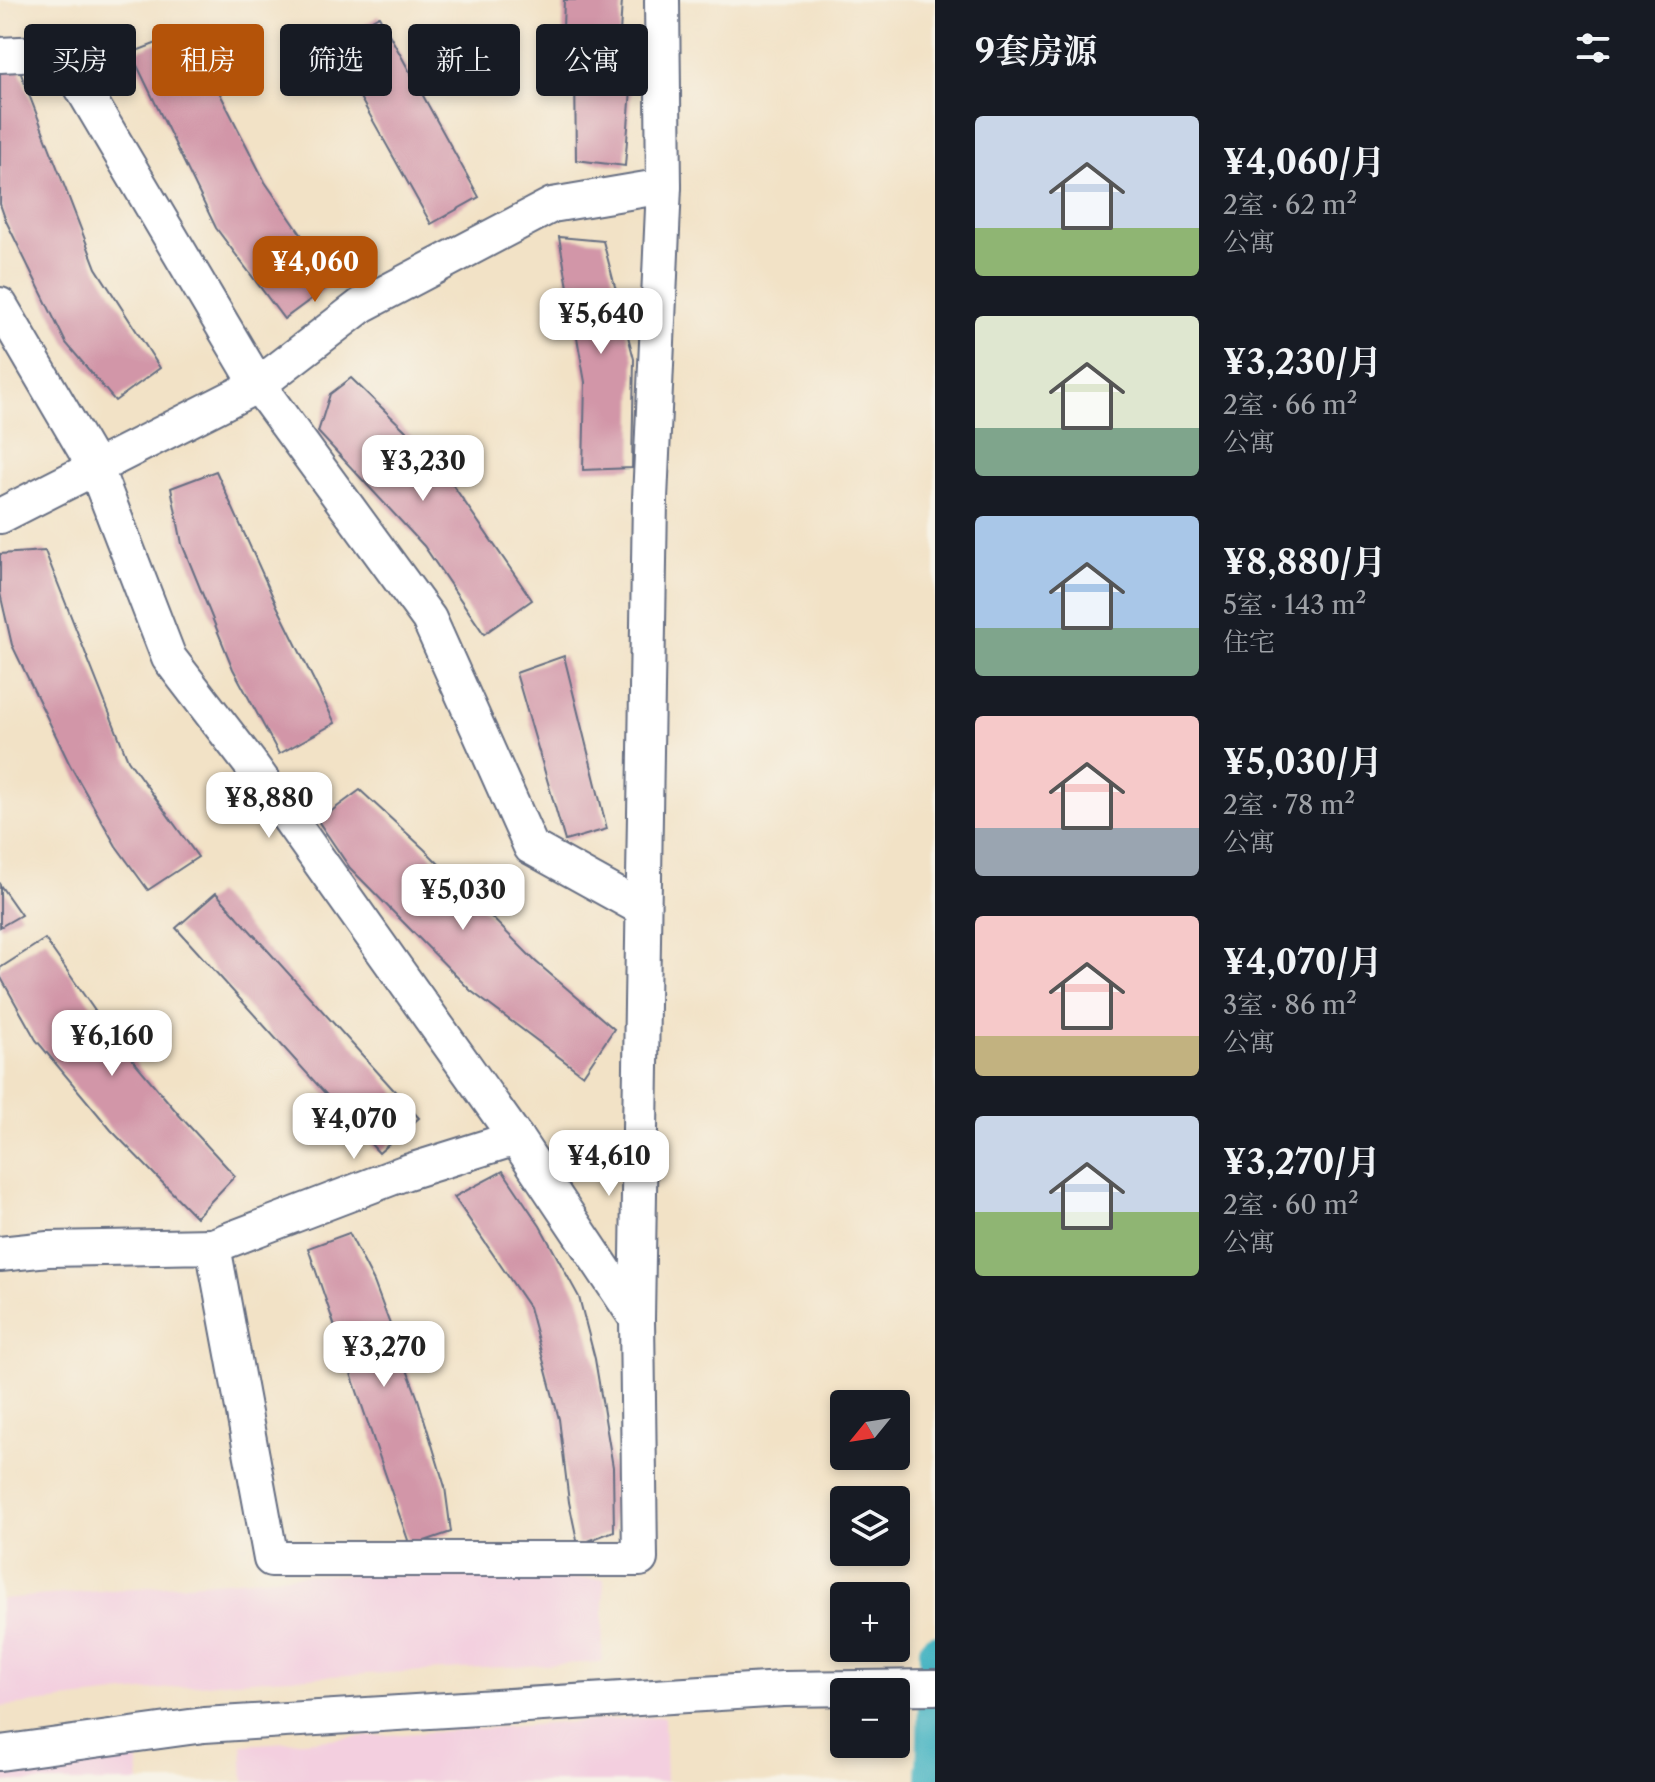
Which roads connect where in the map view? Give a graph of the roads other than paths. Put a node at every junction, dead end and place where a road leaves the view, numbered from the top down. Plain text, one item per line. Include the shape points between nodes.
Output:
1 (662, 0) edge
2 (0, 55) edge
3 (664, 186) junction
4 (0, 305) edge
5 (258, 385) junction
6 (96, 469) junction
7 (0, 516) edge
8 (643, 909) junction
9 (516, 1138) junction
10 (213, 1246) junction
11 (0, 1254) edge
12 (637, 1319) junction
13 (935, 1687) edge
14 (0, 1753) edge

1 - 3 street
2 - 5 street via 61,52
3 - 5 street via 552,205 362,305
3 - 8 street via 650,499
4 - 6 street
5 - 6 street
5 - 8 street via 429,619 531,847
6 - 7 street
6 - 9 street via 169,658
8 - 12 street
9 - 10 street via 404,1173
9 - 12 street
10 - 11 street
10 - 12 street via 271,1559 640,1559
13 - 14 street via 783,1689 204,1725

